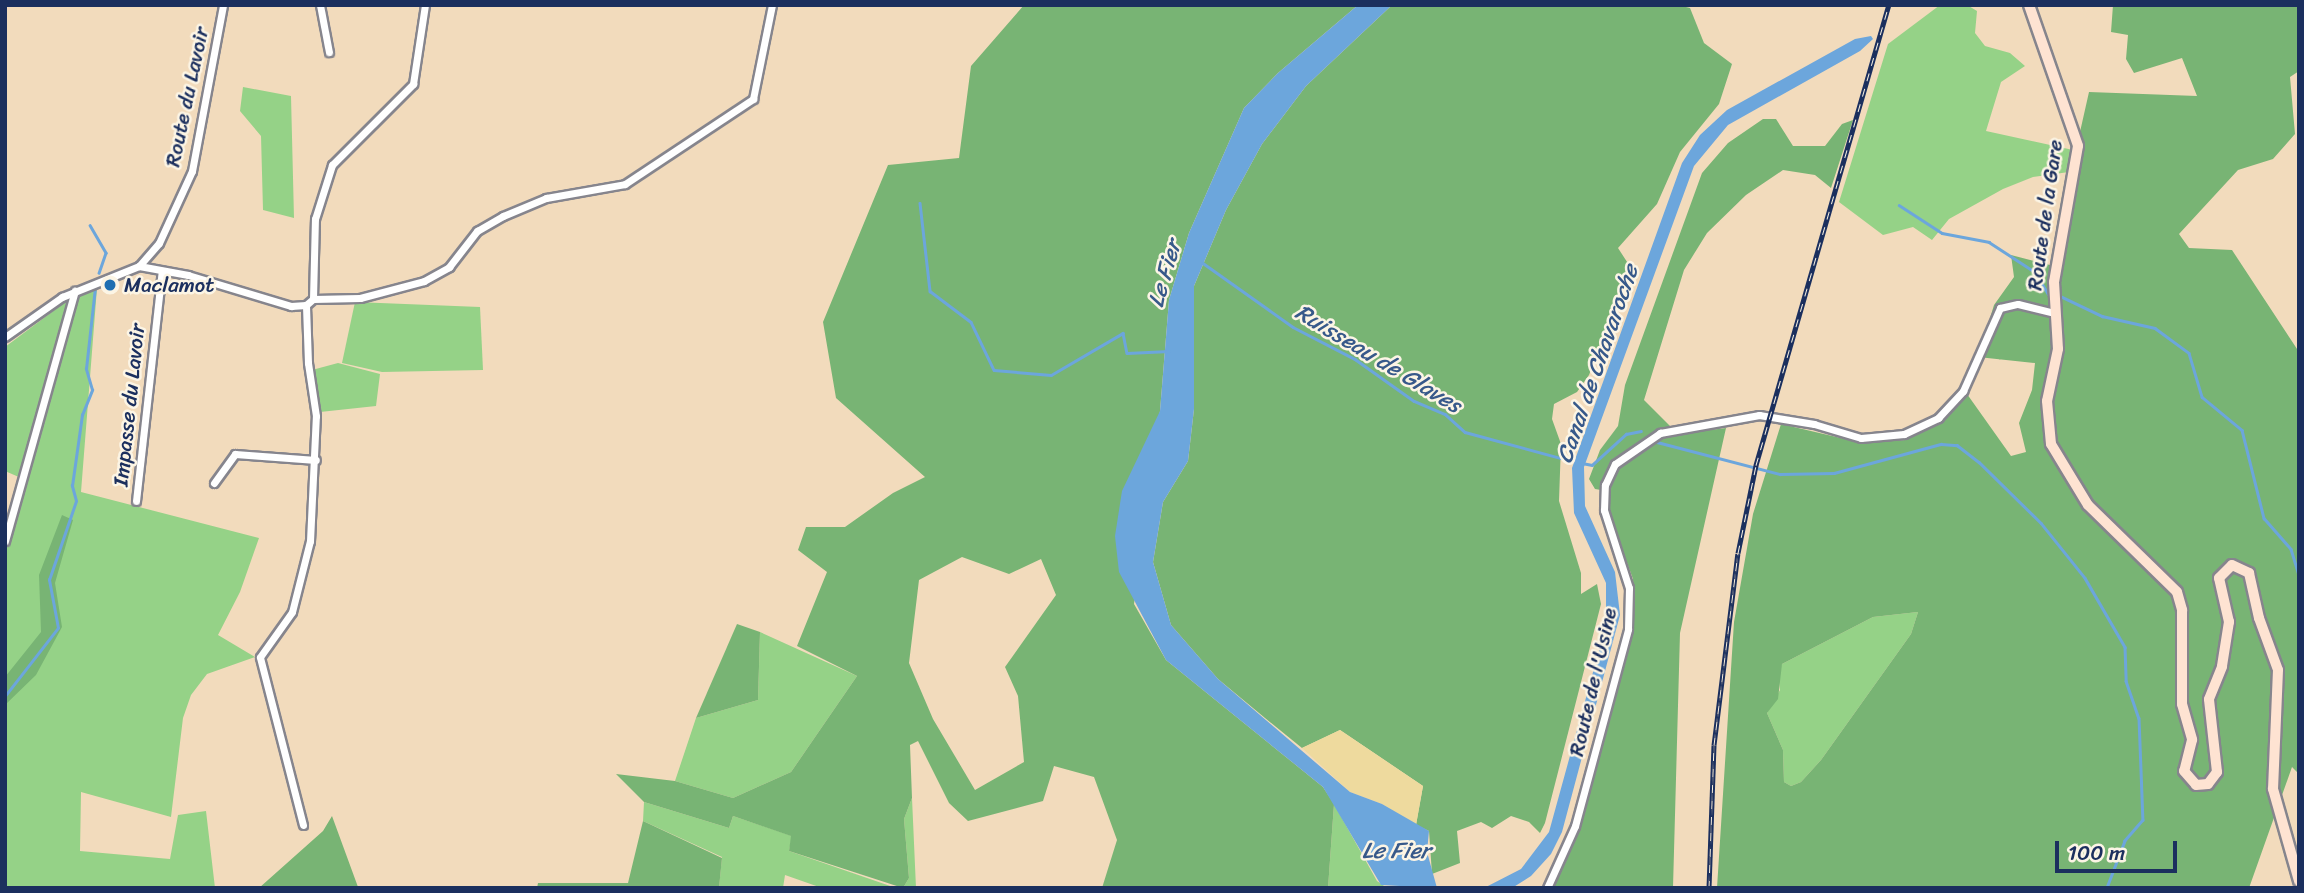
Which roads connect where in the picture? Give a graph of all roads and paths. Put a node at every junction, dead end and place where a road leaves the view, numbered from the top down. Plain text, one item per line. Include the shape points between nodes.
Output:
1 (223, 5) edge
2 (320, 5) edge
3 (425, 5) edge
4 (772, 5) edge
5 (2029, 5) edge
6 (329, 52) dead end
7 (139, 266) junction
8 (162, 271) junction
9 (75, 291) junction
10 (313, 299) junction
11 (306, 305) junction
12 (2054, 313) junction
13 (5, 337) edge
14 (316, 460) junction
15 (214, 483) dead end
16 (136, 501) dead end
17 (5, 541) edge
18 (303, 825) dead end
19 (2299, 881) edge
20 (1547, 888) edge

1 - 7 street, Route du Lavoir via 192,170 159,243
2 - 6 street
3 - 10 street via 418,68 409,91 332,165 315,219
4 - 10 street via 753,99 625,184 547,198 503,216 477,231 449,267 424,281 360,298
5 - 12 street, Route de la Gare via 2077,138 2058,245
7 - 8 street
7 - 9 street
8 - 11 street via 291,306
8 - 16 street, Impasse du Lavoir
9 - 13 street
9 - 17 street
10 - 11 street
11 - 14 street
12 - 19 street, Route de la Gare via 2058,349 2047,401 2051,444 2088,505 2177,592 2182,610 2182,704 2192,740 2184,771 2196,785 2208,784 2217,772 2209,699 2222,666 2229,622 2218,582 2221,572 2236,565 2251,577 2259,618 2276,662 2273,789
12 - 20 street, Route de l'Usine via 2018,304 2000,308 1963,391 1938,418 1904,434 1861,439 1762,415 1660,433 1615,464 1607,477 1604,510 1629,589 1628,629 1575,826
14 - 15 street via 235,454
14 - 18 street via 310,541 297,597 285,626 260,657

